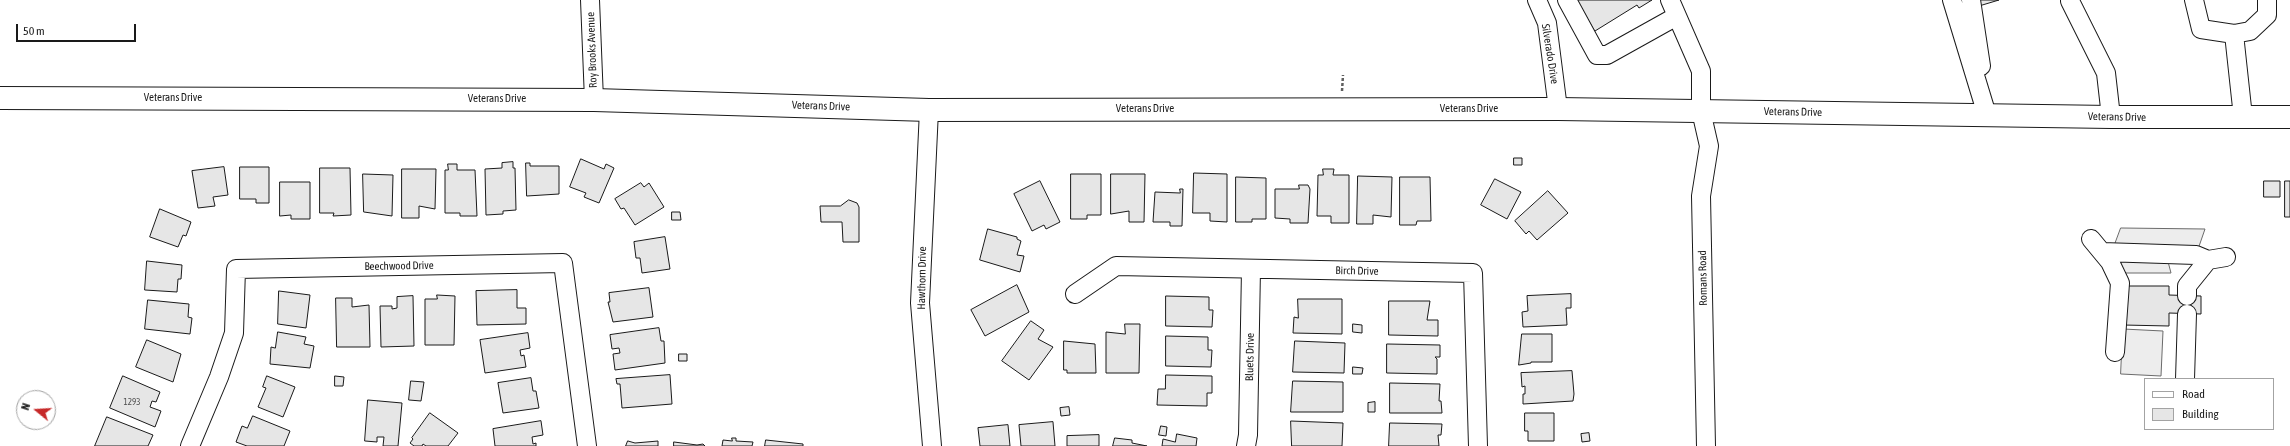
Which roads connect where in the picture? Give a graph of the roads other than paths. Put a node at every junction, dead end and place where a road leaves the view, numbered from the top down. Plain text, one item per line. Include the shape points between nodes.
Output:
1 (590, 0) edge
2 (1537, 0) edge
3 (1567, 0) edge
4 (1952, 0) edge
5 (1971, 0) edge
6 (2194, 0) edge
7 (2267, 0) edge
8 (2070, 1) dead end
9 (1673, 8) edge
10 (2234, 34) junction
11 (0, 98) edge
12 (594, 100) junction
13 (1558, 109) junction
14 (929, 110) junction
15 (1701, 111) junction
16 (1987, 115) junction
17 (2111, 117) junction
18 (2290, 117) edge
19 (2243, 118) junction
20 (2226, 257) dead end
21 (2208, 260) junction
22 (1251, 269) junction
23 (1075, 294) dead end
24 (2187, 296) dead end
25 (2187, 314) dead end
26 (2116, 352) dead end
27 (2185, 378) edge
28 (190, 446) edge
29 (587, 446) edge
30 (932, 446) edge
31 (1246, 446) edge
32 (1478, 446) edge
33 (1706, 446) edge

1 - 12 street, Roy Brooks Avenue
2 - 13 street, Silverado Drive via 1547,23
3 - 9 street via 1597,55 1607,55
4 - 16 street
5 - 16 street
6 - 10 street via 2201,29
7 - 10 street via 2267,15 2250,31
8 - 17 street via 2106,74
9 - 15 street, Romans Road via 1701,71
10 - 19 street
11 - 12 main road, Veterans Drive
12 - 14 main road, Veterans Drive
13 - 14 main road, Veterans Drive
13 - 15 main road, Veterans Drive
14 - 30 street, Hawthorn Drive via 920,303
15 - 16 main road, Veterans Drive
15 - 33 street, Romans Road via 1709,146 1701,196
16 - 17 main road, Veterans Drive
17 - 19 main road, Veterans Drive
18 - 19 main road, Veterans Drive
20 - 21 street
21 - 24 street via 2187,286
21 - 26 street via 2196,255 2096,245 2110,262 2120,283
22 - 23 street, Birch Drive via 1116,266
22 - 31 street, Bluets Drive
22 - 32 street, Birch Drive via 1473,272
25 - 27 street
28 - 29 street, Beechwood Drive via 234,333 236,269 563,263

